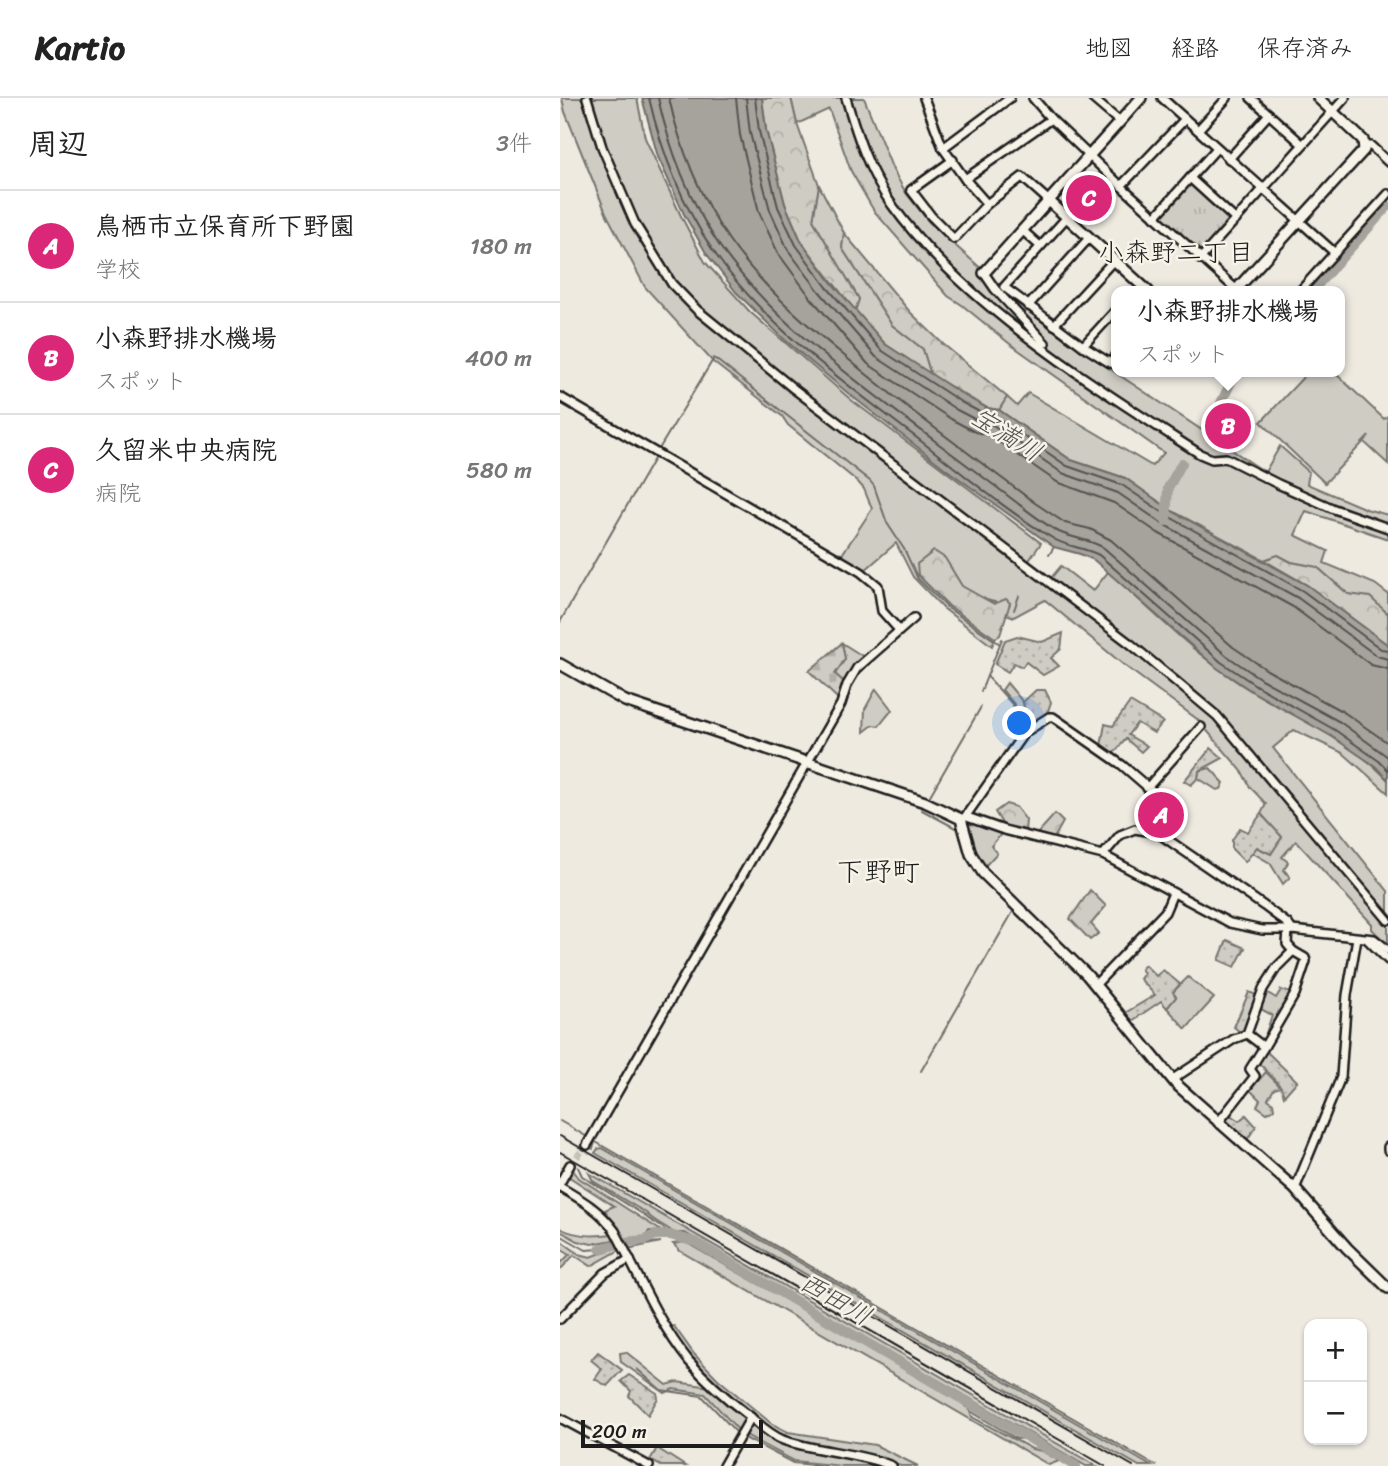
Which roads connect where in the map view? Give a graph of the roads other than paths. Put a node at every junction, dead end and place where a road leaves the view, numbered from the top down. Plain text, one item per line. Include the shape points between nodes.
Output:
1 (587, 98) edge
2 (846, 98) edge
3 (924, 98) edge
4 (1010, 98) edge
5 (1033, 98) edge
6 (1092, 98) edge
7 (1141, 98) edge
8 (1162, 98) edge
9 (1227, 98) edge
10 (1251, 98) edge
11 (1318, 98) edge
12 (1345, 98) edge
13 (1333, 111) junction
14 (1269, 114) junction
15 (1051, 119) junction
16 (1185, 119) junction
17 (1120, 122) junction
18 (1198, 130) junction
19 (1302, 145) junction
20 (1365, 146) junction
21 (943, 148) junction
22 (1217, 148) junction
23 (1089, 155) junction
24 (1230, 159) junction
25 (953, 160) junction
26 (1388, 162) edge
27 (1189, 178) junction
28 (965, 179) junction
29 (1121, 186) junction
30 (1263, 188) junction
31 (1388, 194) edge
32 (1048, 200) junction
33 (987, 204) junction
34 (1067, 217) junction
35 (1155, 217) junction
36 (1236, 219) junction
37 (1298, 221) junction
38 (1022, 230) junction
39 (1089, 238) junction
40 (1040, 246) junction
41 (1335, 253) junction
42 (1200, 259) junction
43 (1114, 260) junction
44 (984, 273) joint
45 (1135, 286) edge
46 (1230, 286) edge
47 (1240, 286) edge
48 (1305, 286) edge
49 (1028, 306) junction
50 (1111, 315) edge
51 (1055, 325) junction
52 (1083, 346) junction
53 (1047, 350) junction
54 (1111, 362) edge
55 (560, 397) edge
56 (1388, 528) edge
57 (914, 618) dead end
58 (900, 630) junction
59 (560, 664) edge
60 (1201, 727) dead end
61 (807, 763) junction
62 (1147, 788) junction
63 (964, 818) junction
64 (1158, 833) junction
65 (1103, 855) junction
66 (1173, 893) junction
67 (1388, 920) edge
68 (1290, 930) junction
69 (1357, 938) junction
70 (1367, 939) junction
71 (1388, 950) edge
72 (1293, 951) junction
73 (1388, 960) edge
74 (1095, 985) junction
75 (1247, 1034) junction
76 (1264, 1047) junction
77 (1173, 1079) junction
78 (1218, 1123) junction
79 (590, 1140) tunnel mouth
80 (570, 1165) tunnel mouth
81 (560, 1185) edge
82 (1295, 1189) junction
83 (630, 1259) junction
84 (1388, 1288) edge
85 (560, 1319) edge
86 (751, 1417) junction
87 (560, 1418) edge
88 (649, 1466) edge
89 (723, 1466) edge
90 (892, 1466) edge

1 - 67 street via 635,224 684,298 794,389 1072,599 1217,716
2 - 53 street via 865,156 891,204 929,250
3 - 21 street
4 - 21 street
5 - 15 street
6 - 17 street
7 - 17 street
8 - 16 street
9 - 18 street
10 - 14 street
11 - 13 street
12 - 13 street
13 - 19 street
13 - 20 street
14 - 19 street
14 - 24 street
15 - 23 street
15 - 28 street
16 - 18 street
16 - 29 street
17 - 23 street
18 - 22 street
19 - 30 street
20 - 26 street
20 - 37 street
21 - 25 street
22 - 24 street
22 - 27 street
23 - 29 street
23 - 32 street
24 - 30 street
25 - 28 street
25 - 33 street via 911,190 930,216 954,239
27 - 35 street
27 - 36 street
28 - 33 street
29 - 35 street
30 - 36 street
30 - 37 street
31 - 41 street
32 - 33 street via 1022,177
32 - 34 street
32 - 38 street
34 - 39 street
34 - 40 street
35 - 42 street
36 - 42 street
37 - 41 street
37 - 47 street
38 - 40 street
38 - 44 street
39 - 43 street
39 - 49 street
40 - 49 street via 1004,287
41 - 48 street
42 - 46 street
43 - 45 street
43 - 51 street
44 - 53 street
49 - 51 street
50 - 52 street
51 - 52 street
52 - 54 street
53 - 56 street via 1200,454 1226,458 1334,509
55 - 58 street via 862,572 878,586 882,611
57 - 58 street
58 - 61 street via 857,668
59 - 61 street via 625,701
60 - 62 street
61 - 63 street
61 - 79 street
62 - 63 street via 1122,765 1049,716 1024,733
62 - 64 street via 1174,811
63 - 65 street
63 - 74 street via 971,854 983,873
64 - 65 street via 1135,830 1120,835
64 - 68 street via 1271,911
65 - 66 street
66 - 68 street via 1230,923
66 - 74 street via 1165,912
68 - 69 street
68 - 72 street via 1287,944
69 - 70 street
69 - 82 street via 1341,1077
70 - 71 street
70 - 73 street
72 - 75 street via 1264,989
72 - 76 street via 1306,961 1299,985
74 - 77 street
75 - 76 street
75 - 77 street
76 - 78 street via 1250,1069 1255,1076
77 - 78 street
78 - 82 street
80 - 81 street
81 - 83 street via 599,1211
82 - 84 street
83 - 85 street via 605,1273
83 - 86 street via 667,1330 689,1360
86 - 89 street
86 - 90 street via 784,1440
87 - 88 street

